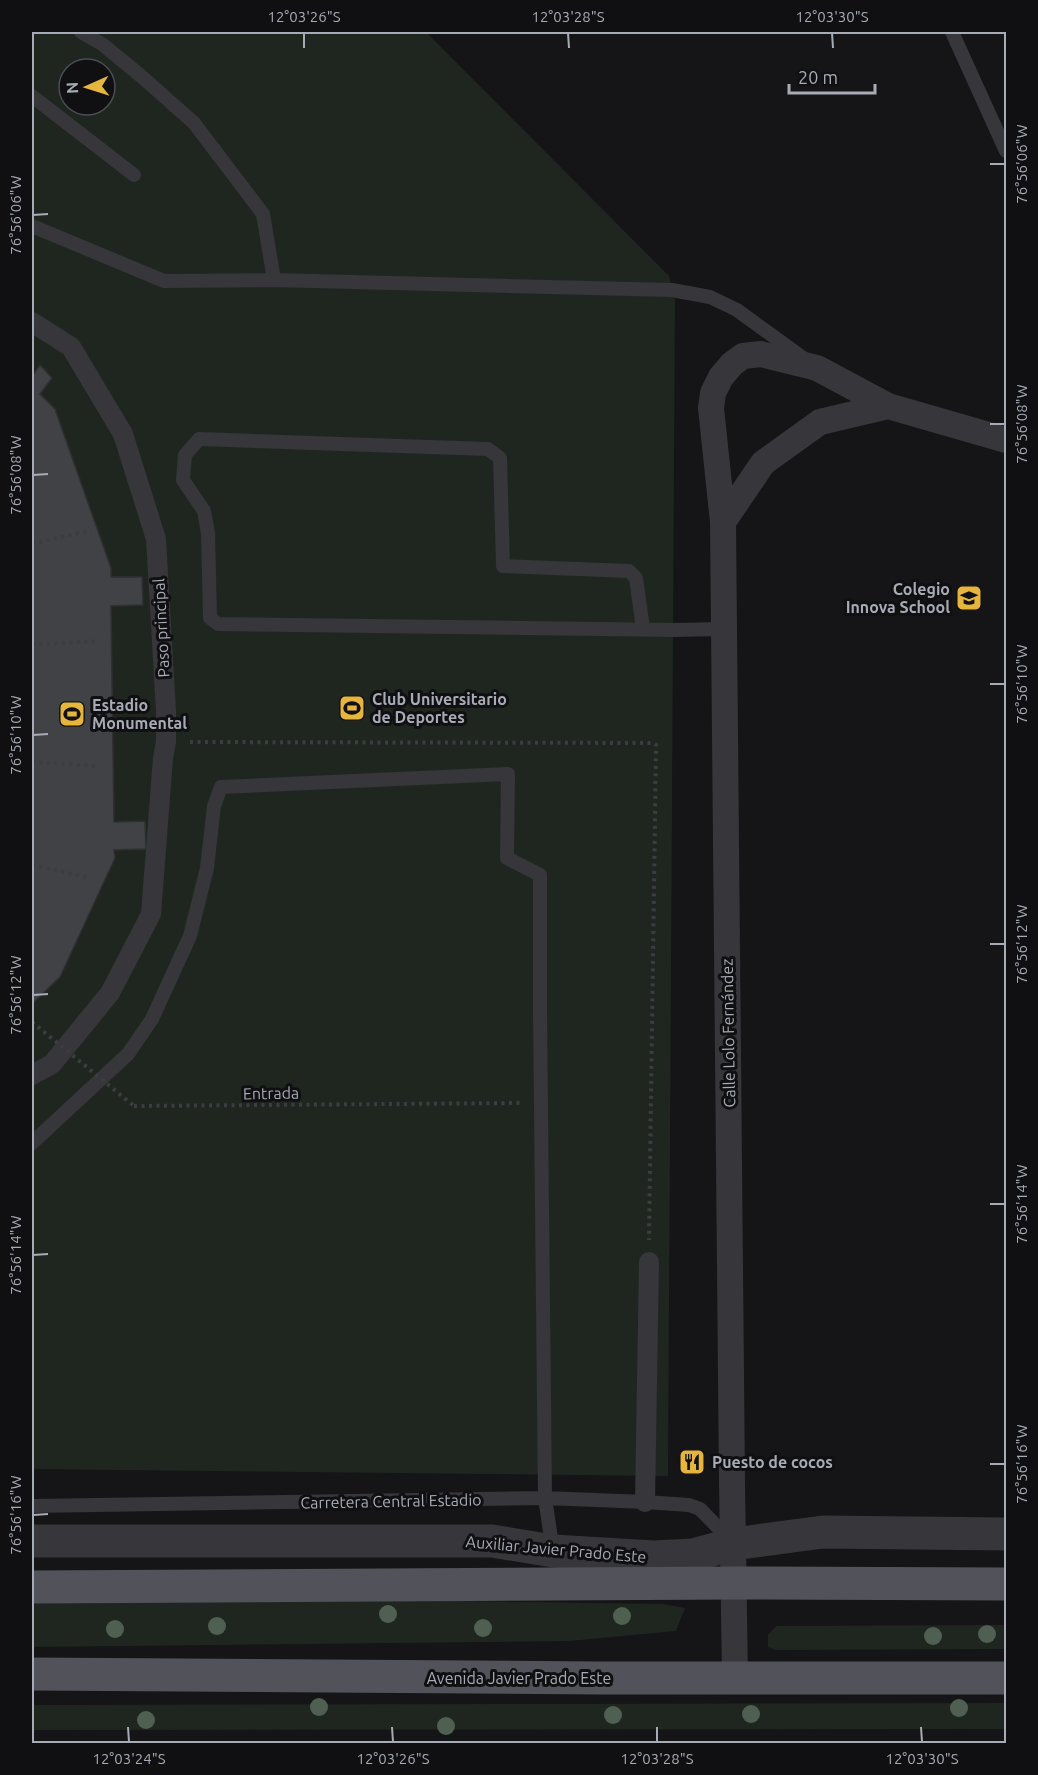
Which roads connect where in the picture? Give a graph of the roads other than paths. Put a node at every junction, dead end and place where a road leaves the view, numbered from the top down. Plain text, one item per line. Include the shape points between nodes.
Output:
1 (81, 32) edge
2 (952, 32) edge
3 (32, 96) edge
4 (1006, 151) edge
5 (134, 175) dead end
6 (32, 226) edge
7 (274, 280) junction
8 (32, 322) edge
9 (817, 368) junction
10 (888, 406) junction
11 (1006, 440) edge
12 (723, 522) junction
13 (643, 629) junction
14 (725, 629) junction
15 (32, 1075) edge
16 (32, 1143) edge
17 (649, 1262) dead end
18 (545, 1498) junction
19 (645, 1502) junction
20 (32, 1506) edge
21 (1006, 1534) edge
22 (32, 1541) edge
23 (734, 1544) junction
24 (553, 1551) junction
25 (735, 1583) junction
26 (1006, 1584) edge
27 (32, 1587) edge
28 (32, 1674) edge
29 (735, 1678) junction
30 (1006, 1678) edge

1 - 7 lane via 102,44 194,123 263,214
2 - 4 lane
3 - 5 lane
6 - 7 lane via 164,281
7 - 9 lane via 672,290 710,297 737,310
8 - 15 street, Paso principal via 71,347 123,434 156,538 166,711 151,914 110,993 52,1064
9 - 10 street, Calle Lolo Fernández
9 - 12 street, Calle Lolo Fernández via 761,354 743,356 720,377 711,408
10 - 11 street, Calle Lolo Fernández
10 - 12 street via 820,422 791,442 763,463
12 - 14 street, Calle Lolo Fernández
13 - 13 lane via 218,624 210,618 204,511 183,480 185,455 199,439 488,449 500,458 503,566 629,571 636,578
13 - 14 lane
14 - 23 street, Calle Lolo Fernández
16 - 18 lane via 128,1054 152,1019 190,936 221,787 508,774 507,858 540,874
17 - 19 street
18 - 19 lane, Carretera Central Estadio
18 - 20 lane, Carretera Central Estadio
18 - 24 lane
19 - 23 lane, Carretera Central Estadio via 700,1509
21 - 23 street, Auxiliar Javier Prado Este via 823,1532
22 - 24 street, Auxiliar Javier Prado Este via 492,1541
23 - 24 street, Auxiliar Javier Prado Este via 693,1555 654,1557
23 - 25 street, Calle Lolo Fernández
25 - 26 main road
25 - 27 main road
25 - 29 street, Calle Lolo Fernández
28 - 29 main road, Avenida Javier Prado Este
29 - 30 main road, Avenida Javier Prado Este

